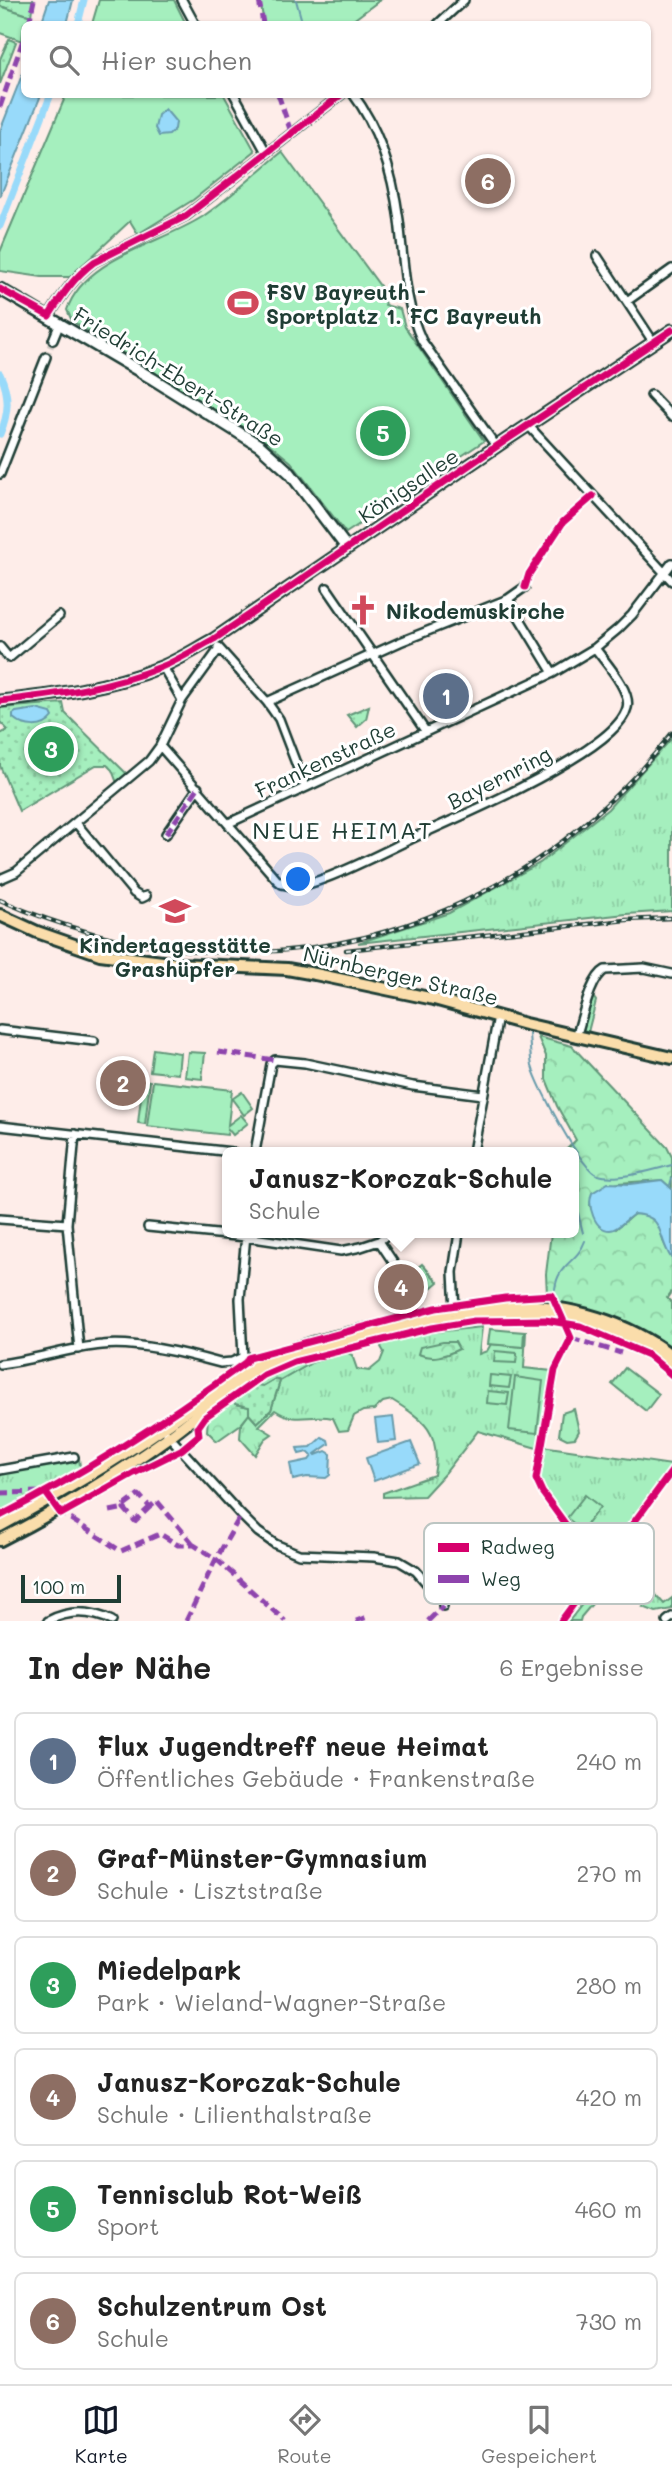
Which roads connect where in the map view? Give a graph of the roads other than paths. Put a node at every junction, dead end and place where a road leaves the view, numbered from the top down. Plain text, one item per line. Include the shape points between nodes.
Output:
1 (182, 0) edge
2 (464, 0) edge
3 (193, 21) edge
4 (441, 21) edge
5 (236, 98) edge
6 (337, 98) edge
7 (357, 98) edge
8 (266, 152) junction
9 (597, 256) dead end
10 (672, 269) edge
11 (0, 289) edge
12 (626, 301) junction
13 (49, 316) junction
14 (60, 323) junction
15 (672, 330) edge
16 (53, 340) tunnel mouth
17 (654, 343) junction
18 (46, 357) tunnel mouth
19 (651, 395) dead end
20 (672, 417) edge
21 (528, 425) junction
22 (496, 446) junction
23 (0, 474) edge
24 (347, 548) junction
25 (672, 563) edge
26 (664, 572) junction
27 (672, 581) edge
28 (525, 587) dead end
29 (327, 588) dead end
30 (508, 599) junction
31 (59, 616) dead end
32 (215, 638) junction
33 (0, 647) edge
34 (595, 648) junction
35 (219, 649) junction
36 (372, 656) junction
37 (163, 667) junction
38 (553, 673) junction
39 (183, 700) junction
40 (0, 701) edge
41 (267, 702) junction
42 (426, 732) junction
43 (160, 746) junction
44 (305, 787) junction
45 (198, 788) junction
46 (76, 823) junction
47 (229, 823) junction
48 (166, 834) dead end
49 (0, 879) edge
50 (146, 896) dead end
51 (0, 915) edge
52 (672, 974) edge
53 (498, 1016) junction
54 (0, 1030) edge
55 (576, 1037) junction
56 (94, 1041) dead end
57 (672, 1058) edge
58 (483, 1095) junction
59 (0, 1126) edge
60 (75, 1134) junction
61 (256, 1147) edge
62 (473, 1147) edge
63 (222, 1151) edge
64 (0, 1219) edge
65 (67, 1224) junction
66 (148, 1227) dead end
67 (222, 1233) edge
68 (246, 1238) edge
69 (264, 1238) edge
70 (382, 1238) edge
71 (458, 1238) edge
72 (379, 1241) junction
73 (397, 1268) dead end
74 (455, 1314) junction
75 (79, 1349) junction
76 (672, 1356) edge
77 (243, 1357) junction
78 (260, 1362) junction
79 (0, 1364) edge
80 (672, 1368) edge
81 (166, 1433) junction
82 (74, 1457) dead end
83 (0, 1470) edge
84 (0, 1526) edge
85 (0, 1540) edge
86 (424, 1582) edge
87 (672, 1617) edge
88 (48, 1621) edge
89 (112, 1621) edge
90 (667, 1621) edge

1 - 3 street
2 - 4 street
5 - 8 street
6 - 8 street
7 - 22 street via 392,176 414,324
8 - 13 street via 186,216 83,270
9 - 12 street
10 - 12 street
11 - 13 main road, Friedrich-Ebert-Straße
12 - 17 street
13 - 14 main road, Friedrich-Ebert-Straße
14 - 16 street
14 - 24 main road, Friedrich-Ebert-Straße via 260,446 290,473
15 - 17 main road, Königsallee
17 - 21 main road, Königsallee
18 - 23 street
19 - 20 street
21 - 22 main road, Königsallee
21 - 26 street
22 - 24 main road, Königsallee
24 - 32 main road, Königsallee
25 - 26 street, Frankenstraße
26 - 27 street
26 - 34 street, Frankenstraße via 632,615
28 - 30 street
29 - 36 street
30 - 36 street
30 - 38 street
31 - 33 street via 9,658
32 - 35 street
32 - 37 main road, Königsallee
34 - 38 street, Frankenstraße
34 - 47 street, Bayernring via 624,689 628,704 624,716 603,738 557,768 395,847 297,887 277,880
35 - 39 street
35 - 41 street
36 - 41 street
36 - 42 street
37 - 39 street
37 - 40 main road, Königsallee via 65,694
38 - 42 street, Frankenstraße
39 - 43 street
41 - 44 street via 279,719
42 - 44 street, Frankenstraße
43 - 45 street, Bayernring
43 - 46 street via 135,775
44 - 47 street, Frankenstraße
45 - 47 street, Bayernring
45 - 48 street
46 - 49 street via 16,872
46 - 50 street via 134,893
51 - 53 main road, Nürnberger Straße via 100,954 178,964 287,969
52 - 55 street via 644,968 600,973
53 - 55 main road, Nürnberger Straße
53 - 58 street
54 - 56 street
55 - 57 main road, Nürnberger Straße
58 - 61 street via 275,1060
58 - 62 street
59 - 60 street
60 - 63 street
60 - 65 street
64 - 65 street
65 - 75 street
66 - 67 street
68 - 77 street via 240,1299
69 - 72 street via 341,1251
70 - 72 street
71 - 74 street via 453,1272
72 - 73 street
74 - 76 main road via 503,1305 568,1309 621,1325
74 - 78 main road via 358,1332
74 - 80 main road via 585,1322 632,1341
74 - 81 main road via 276,1363
75 - 77 street via 125,1344 220,1363
75 - 79 street
77 - 78 street
78 - 81 main road via 236,1375
81 - 84 main road
81 - 85 main road via 115,1475
81 - 86 street via 241,1515 275,1544 299,1554 374,1557 407,1564
82 - 83 street
87 - 90 street
88 - 89 street via 75,1612

